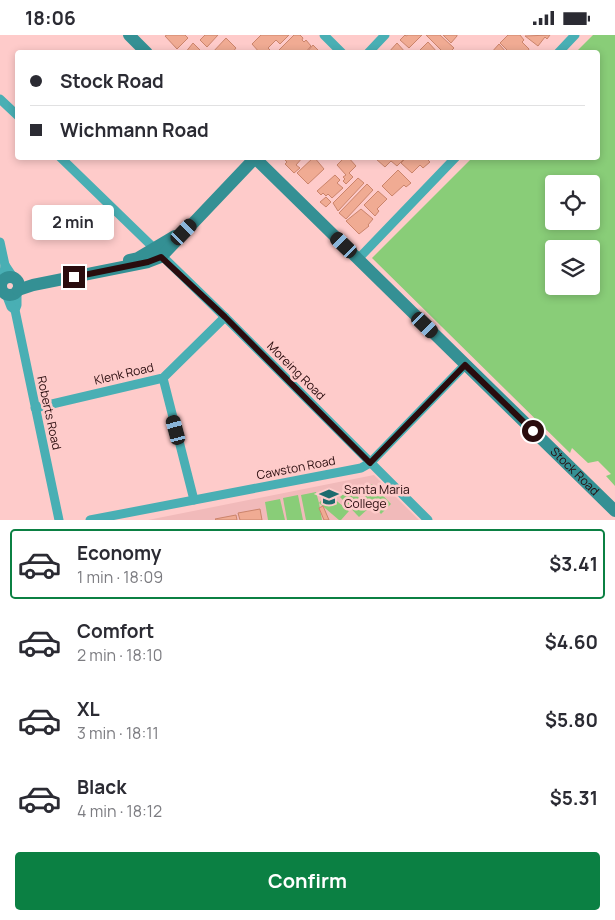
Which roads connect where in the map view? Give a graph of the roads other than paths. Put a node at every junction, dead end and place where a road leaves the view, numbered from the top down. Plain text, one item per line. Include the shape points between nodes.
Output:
1 (129, 35) edge
2 (324, 35) edge
3 (385, 35) edge
4 (575, 35) edge
5 (144, 50) edge
6 (339, 50) edge
7 (371, 50) edge
8 (561, 50) edge
9 (0, 99) edge
10 (15, 113) edge
11 (63, 160) edge
12 (258, 160) edge
13 (260, 160) edge
14 (451, 160) edge
15 (0, 242) edge
16 (157, 253) junction
17 (358, 259) junction
18 (8, 287) edge
19 (225, 317) junction
20 (465, 365) junction
21 (163, 378) junction
22 (35, 408) junction
23 (370, 463) junction
24 (194, 500) junction
25 (615, 511) edge
26 (59, 520) edge
27 (90, 520) edge
28 (428, 520) edge

1 - 5 street
2 - 6 street
3 - 7 street
4 - 8 street
9 - 10 street
11 - 16 street, Moreing Road
12 - 16 street via 184,232
13 - 17 street, Stock Road
14 - 17 street
15 - 18 street
16 - 18 street
16 - 19 street, Moreing Road
17 - 20 street, Stock Road
18 - 22 street, Roberts Road via 17,305 15,310
19 - 21 street, Klenk Road
19 - 23 street, Moreing Road
20 - 23 street, Cawston Road
20 - 25 street, Stock Road
21 - 22 street, Klenk Road
21 - 24 street
22 - 26 street, Roberts Road
23 - 24 street, Cawston Road via 361,468
23 - 28 street, Moreing Road
24 - 27 street, Cawston Road

